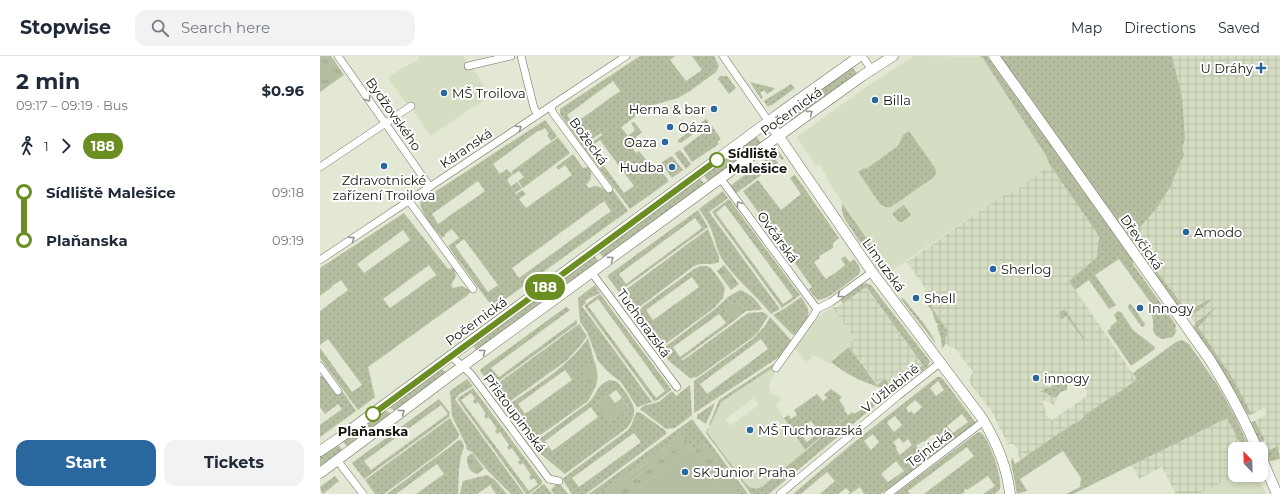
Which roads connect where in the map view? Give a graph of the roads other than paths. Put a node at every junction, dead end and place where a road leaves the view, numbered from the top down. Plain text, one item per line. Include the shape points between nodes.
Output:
1 (338, 56) edge
2 (511, 56) edge
3 (521, 56) edge
4 (626, 56) edge
5 (723, 56) edge
6 (861, 56) edge
7 (892, 56) edge
8 (994, 56) edge
9 (468, 66) dead end
10 (872, 70) junction
11 (411, 106) dead end
12 (551, 107) junction
13 (538, 115) junction
14 (768, 122) junction
15 (385, 124) junction
16 (779, 136) junction
17 (320, 167) edge
18 (721, 179) junction
19 (430, 186) junction
20 (609, 189) dead end
21 (409, 201) junction
22 (320, 260) edge
23 (872, 272) junction
24 (592, 273) junction
25 (473, 289) dead end
26 (817, 308) junction
27 (451, 356) junction
28 (941, 362) junction
29 (320, 366) edge
30 (462, 367) junction
31 (776, 368) dead end
32 (677, 387) dead end
33 (338, 391) dead end
34 (984, 421) junction
35 (1254, 442) edge
36 (320, 451) edge
37 (337, 460) junction
38 (320, 473) edge
39 (1268, 473) edge
40 (559, 481) dead end
41 (1008, 493) edge
42 (363, 494) edge
43 (780, 494) edge
44 (888, 494) edge
45 (1277, 494) edge

1 -> 15 street, Bydžovského
2 - 9 street
3 - 13 street
4 - 12 street, Káranská
5 - 14 street, Limuzská
6 - 10 street
6 - 14 street, Počernická
7 - 10 street, Počernická
8 - 35 street, Dřevčická via 1210,360 1233,398
16 -> 10 street, Počernická
11 - 15 street
12 - 13 street, Káranská
12 - 20 street, Božecká
19 -> 13 street, Káranská
14 - 16 street, Limuzská
14 - 27 street, Počernická
15 - 17 street
15 - 19 street, Bydžovského
16 - 18 street, Počernická
16 - 23 street, Limuzská
24 -> 18 street, Počernická
26 -> 18 street, Ovčárská
19 - 21 street, Káranská
22 -> 21 street, Káranská
21 - 25 street
23 -> 26 street via 831,302
23 - 28 street, Limuzská
30 -> 24 street, Počernická
24 - 32 street, Tuchorazská
26 - 31 street
27 - 30 street, Přistoupimská
27 - 36 street, Počernická
28 - 34 street, Limuzská
28 - 43 street, V Úžlabině
29 - 33 street
37 -> 30 street, Počernická
30 - 40 street, Přistoupimská via 471,374 549,479
34 - 41 street, Limuzská via 1001,457
34 - 44 street, Tejnická
37 - 38 street, Počernická
37 - 42 street
39 - 45 street

